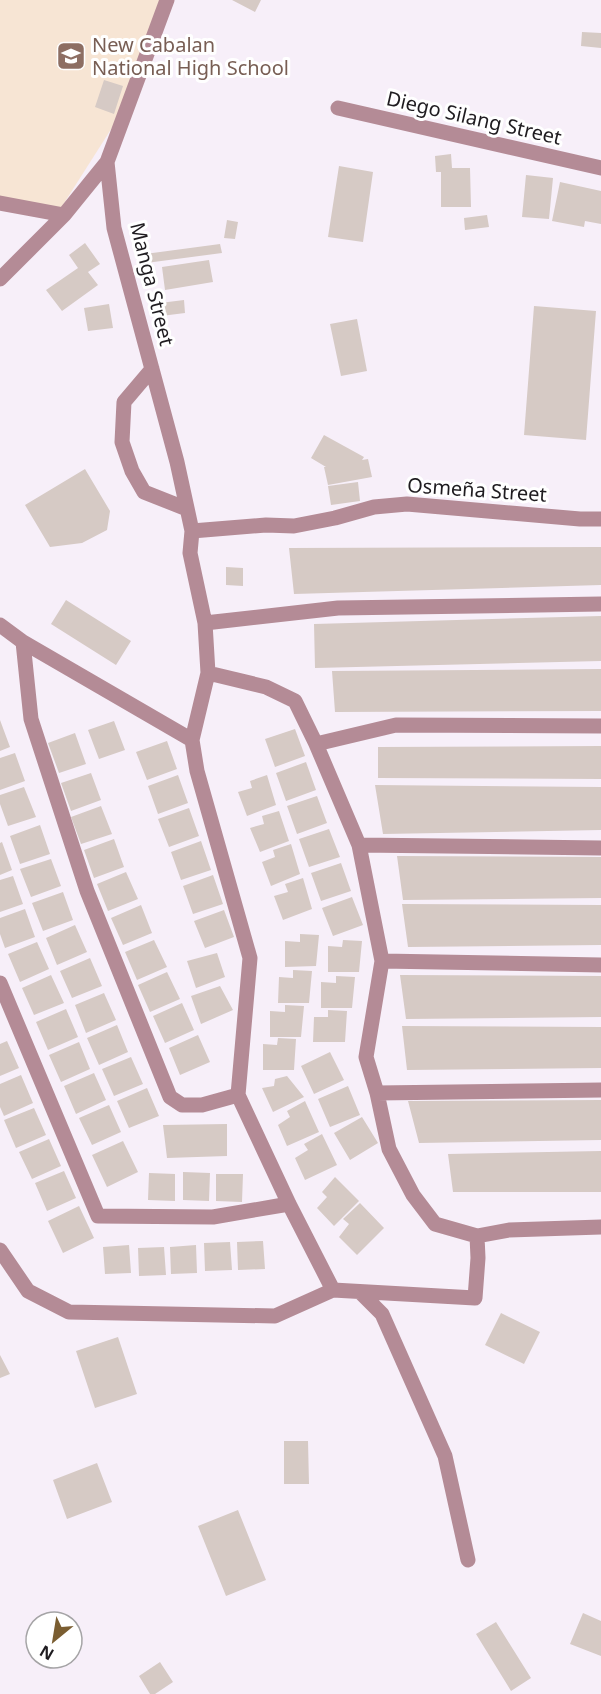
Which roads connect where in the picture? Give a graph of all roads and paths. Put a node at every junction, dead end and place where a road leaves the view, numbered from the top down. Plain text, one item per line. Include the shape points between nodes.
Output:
1 (167, 0) edge
2 (338, 108) dead end
3 (107, 162) junction
4 (601, 168) edge
5 (0, 203) edge
6 (64, 214) junction
7 (0, 279) edge
8 (152, 369) junction
9 (187, 508) junction
10 (601, 519) edge
11 (192, 531) junction
12 (601, 604) edge
13 (205, 623) junction
14 (0, 625) edge
15 (23, 642) junction
16 (208, 673) junction
17 (601, 726) edge
18 (192, 740) junction
19 (316, 744) junction
20 (359, 845) junction
21 (601, 848) edge
22 (382, 961) junction
23 (601, 965) edge
24 (0, 983) edge
25 (601, 1090) edge
26 (377, 1093) junction
27 (238, 1095) junction
28 (290, 1204) junction
29 (601, 1227) edge
30 (477, 1236) junction
31 (0, 1250) edge
32 (333, 1290) junction
33 (360, 1292) junction
34 (468, 1560) dead end

1 - 3 street, Manga Street
2 - 4 street, Diego Silang Street
3 - 6 street
3 - 8 street, Manga Street via 114,228
5 - 6 street
6 - 7 street
8 - 9 street, Manga Street
8 - 9 street via 124,402 122,442 144,492
9 - 11 street, Manga Street
10 - 11 street, Osmeña Street via 408,504 374,507 294,526
11 - 13 street, Manga Street via 190,553
12 - 13 street via 338,608
13 - 16 street, Manga Street
14 - 15 street
15 - 18 street
15 - 27 street via 31,720 41,752 87,891 170,1097 182,1105 202,1105
16 - 18 street, Manga Street
16 - 19 street via 266,687 295,701
17 - 19 street via 396,725
18 - 27 street via 197,771 250,958
19 - 20 street
20 - 21 street
20 - 22 street
22 - 23 street
22 - 26 street via 366,1057
24 - 28 street via 98,1216 213,1217
25 - 26 street
26 - 30 street via 390,1149 413,1196 435,1224
27 - 28 street
28 - 32 street
29 - 30 street via 509,1230
30 - 33 street via 475,1298
31 - 32 street via 28,1291 69,1312 275,1316
32 - 33 street
33 - 34 street via 381,1314 445,1456

